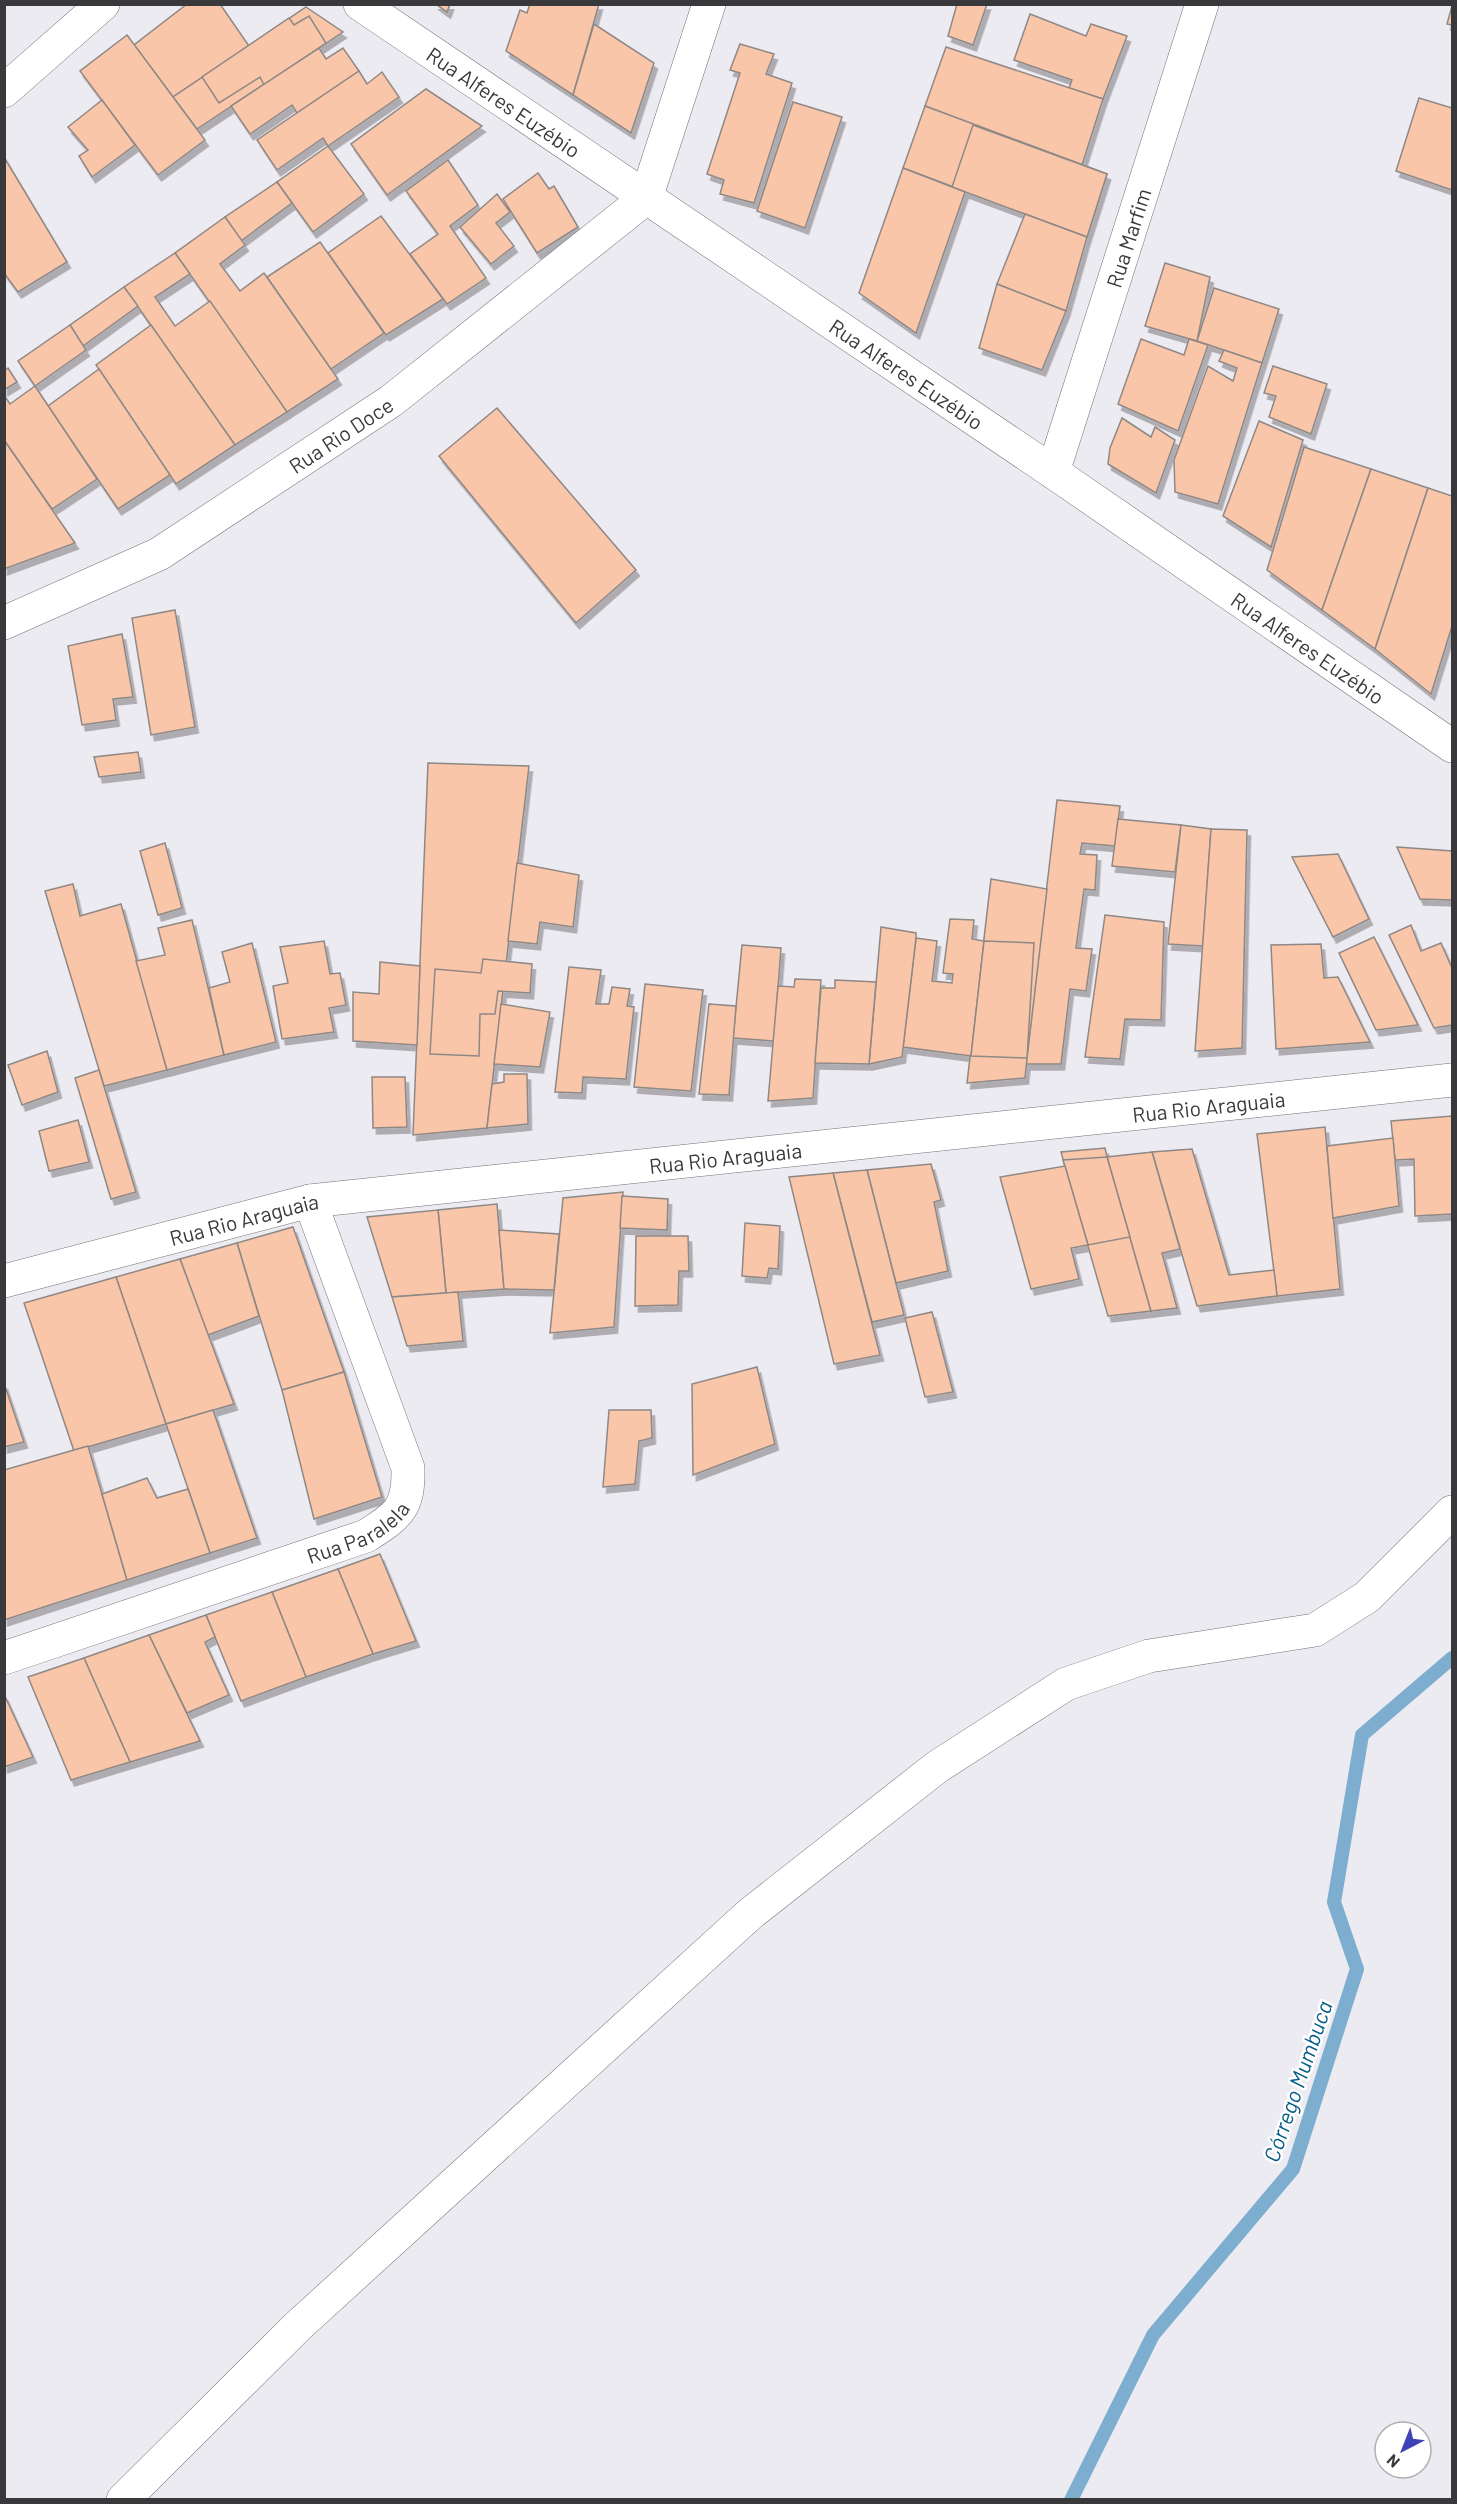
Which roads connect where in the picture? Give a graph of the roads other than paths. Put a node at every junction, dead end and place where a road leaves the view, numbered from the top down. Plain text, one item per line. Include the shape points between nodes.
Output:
1 (103, 4) edge
2 (360, 4) edge
3 (709, 4) edge
4 (1202, 4) edge
5 (4, 91) edge
6 (646, 198) junction
7 (1053, 472) junction
8 (4, 623) edge
9 (1452, 746) edge
10 (1452, 1080) edge
11 (310, 1201) junction
12 (4, 1281) edge
13 (1452, 1512) edge
14 (4, 1658) edge
15 (123, 2499) edge

1 - 5 street
2 - 6 street, Rua Alferes Euzébio
3 - 6 street
4 - 7 street, Rua Marfim
6 - 7 street, Rua Alferes Euzébio
6 - 8 street, Rua Rio Doce via 391,401 159,554
7 - 9 street, Rua Alferes Euzébio
10 - 11 street, Rua Rio Araguaia
11 - 12 street, Rua Rio Araguaia
11 - 14 street, Rua Paralela via 408,1468 409,1495 390,1521 366,1536
13 - 15 street via 1367,1597 1316,1630 1149,1656 1066,1684 937,1767 750,1914 298,2326

